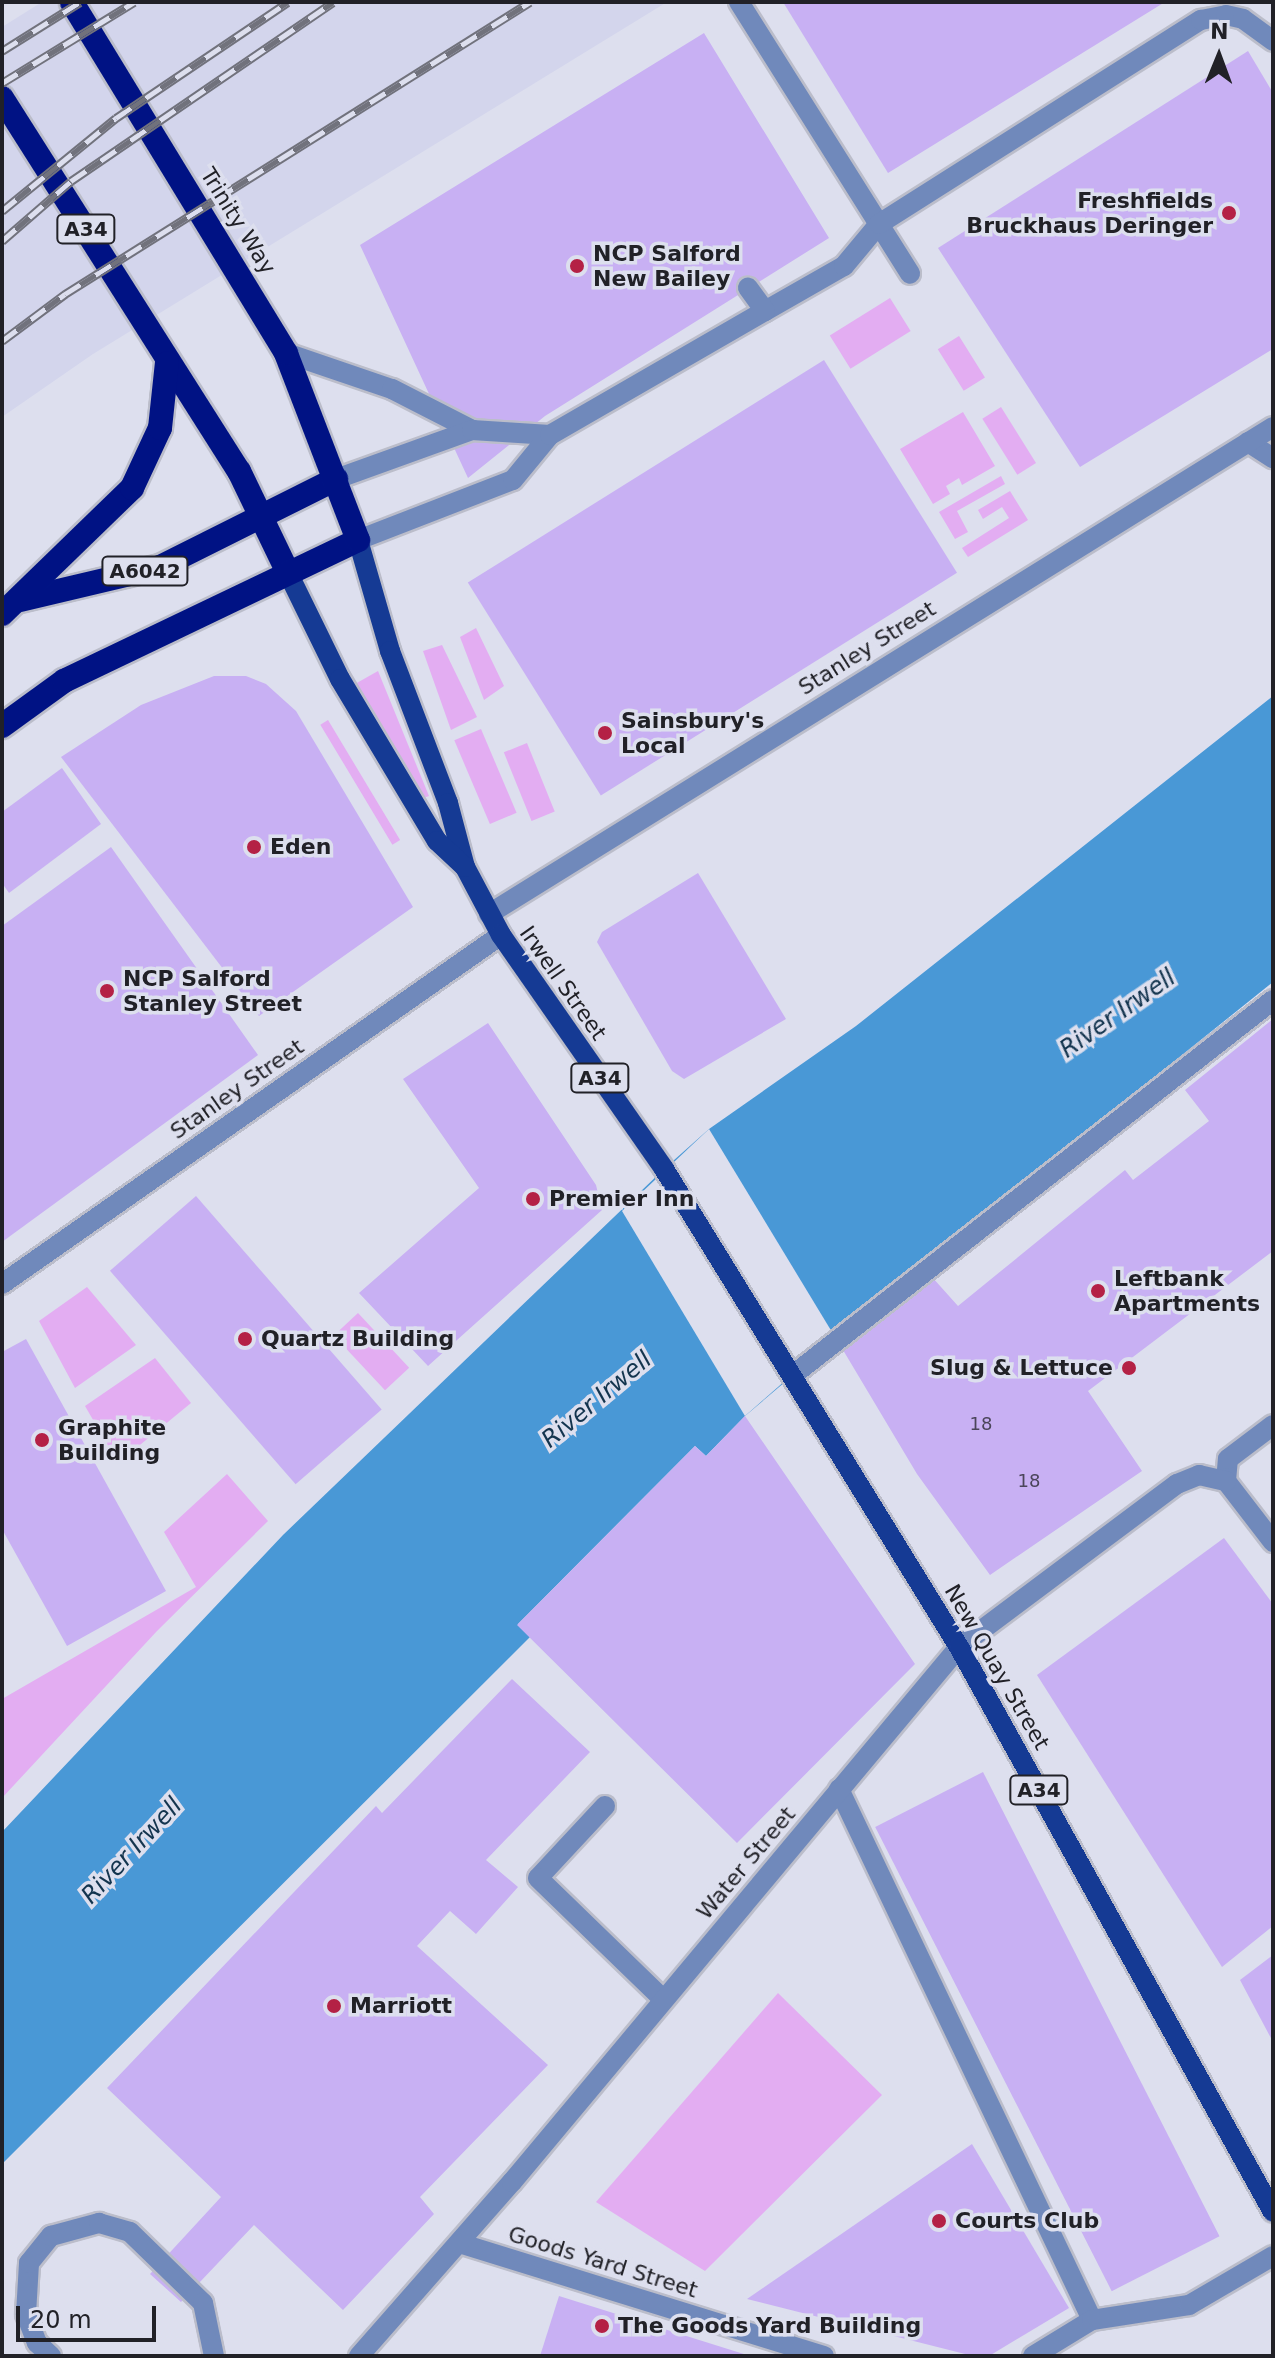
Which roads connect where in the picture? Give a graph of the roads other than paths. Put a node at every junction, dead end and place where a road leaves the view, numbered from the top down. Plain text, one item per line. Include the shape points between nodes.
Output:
1 (72, 2) edge
2 (739, 2) edge
3 (1248, 11) edge
4 (1273, 41) edge
5 (2, 98) edge
6 (879, 224) junction
7 (910, 274) dead end
8 (748, 288) dead end
9 (765, 311) junction
10 (286, 353) junction
11 (167, 363) junction
12 (1273, 427) edge
13 (472, 430) junction
14 (550, 435) junction
15 (1248, 442) junction
16 (1273, 458) edge
17 (336, 479) junction
18 (261, 515) junction
19 (358, 540) junction
20 (288, 573) junction
21 (11, 607) edge
22 (2, 726) edge
23 (465, 867) junction
24 (489, 914) junction
25 (501, 935) junction
26 (1273, 1000) edge
27 (734, 1282) joint
28 (2, 1284) edge
29 (793, 1375) junction
30 (1273, 1425) edge
31 (1226, 1481) junction
32 (1273, 1542) edge
33 (959, 1647) junction
34 (839, 1789) junction
35 (605, 1806) dead end
36 (663, 1999) junction
37 (1273, 2212) edge
38 (459, 2243) junction
39 (1273, 2256) edge
40 (1092, 2320) junction
41 (51, 2356) edge
42 (214, 2356) edge
43 (359, 2356) edge
44 (824, 2356) edge
45 (1033, 2356) edge

1 - 10 highway, Trinity Way / A34
2 - 6 street
3 - 4 street
3 - 6 street via 1201,20
5 - 11 highway, A34
6 - 7 street
6 - 9 street via 844,266
8 - 9 street
9 - 14 street
10 - 13 street via 392,389
10 - 17 highway, Trinity Way / A34
11 - 18 highway, A34 via 239,471
11 - 21 highway via 160,428 132,488
12 - 15 street, Stanley Street
13 - 14 street
13 - 17 street
14 - 19 street via 513,480
15 - 16 street
15 - 24 street, Stanley Street
17 - 18 highway, A6042
17 - 19 highway, Trinity Way / A34
18 - 20 highway, A34
18 - 21 highway, A6042 via 160,567
19 - 20 highway
19 - 23 main road, Irwell Street / A34 via 390,651 448,803
20 - 22 highway, A6042 via 64,681
20 - 23 main road, Irwell Street / A34 via 340,679 437,841
23 - 24 main road, Irwell Street / A34
24 - 25 main road, Irwell Street / A34
25 - 27 main road, Irwell Street / A34 via 664,1169
25 - 28 street, Stanley Street
26 - 29 street
27 - 29 main road, New Quay Street / A34
29 - 33 main road, New Quay Street / A34
30 - 31 street via 1228,1459
31 - 32 street
31 - 33 street, Water Street via 1199,1475 1183,1481
33 - 34 street, Water Street
33 - 37 main road, New Quay Street / A34
34 - 36 street, Water Street
34 - 40 street
35 - 36 street via 538,1878
36 - 38 street, Water Street
38 - 43 street, Water Street
38 - 44 street, Goods Yard Street
39 - 40 street via 1189,2305
40 - 45 street
41 - 42 street via 37,2343 26,2314 29,2263 51,2236 99,2223 130,2232 203,2303

